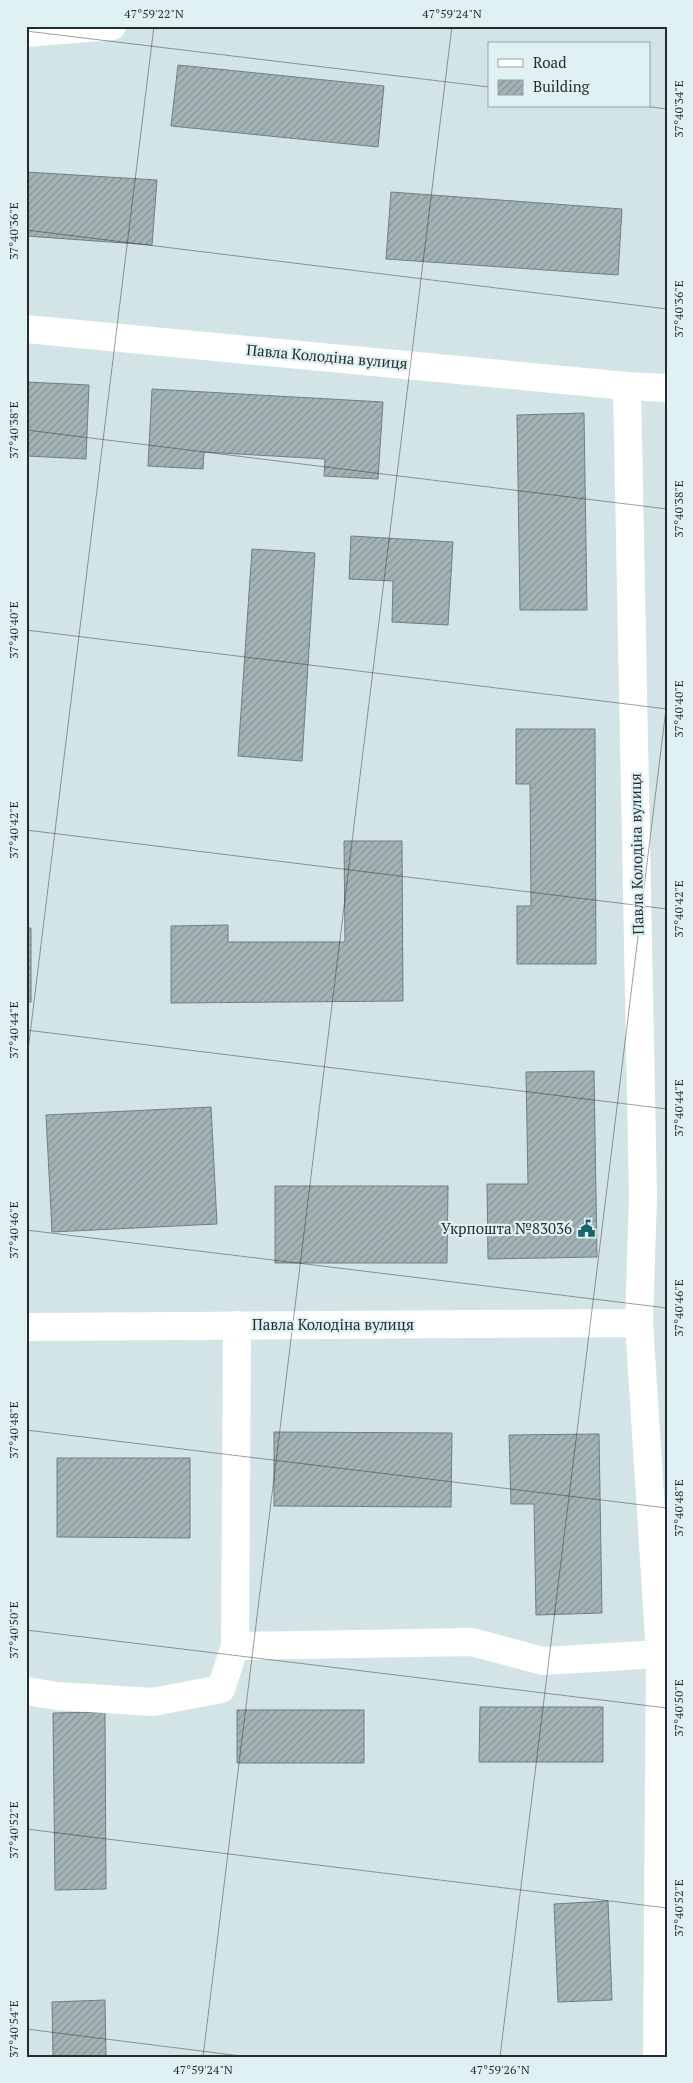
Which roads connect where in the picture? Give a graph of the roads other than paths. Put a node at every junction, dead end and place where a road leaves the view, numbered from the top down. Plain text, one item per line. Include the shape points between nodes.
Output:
1 (112, 26) edge
2 (26, 34) edge
3 (26, 329) edge
4 (627, 386) junction
5 (667, 388) edge
6 (639, 1323) junction
7 (237, 1325) junction
8 (26, 1327) edge
9 (235, 1646) junction
10 (660, 1654) junction
11 (26, 1691) edge
12 (656, 2057) edge

1 - 2 street
3 - 4 street, Павла Колодіна вулиця
4 - 5 street, Павла Колодіна вулиця
4 - 6 street, Павла Колодіна вулиця via 643,1186
6 - 7 street, Павла Колодіна вулиця
6 - 10 street, Павла Колодіна вулиця
7 - 8 street, Павла Колодіна вулиця
7 - 9 street
9 - 10 street via 472,1642 543,1661
9 - 11 street via 221,1689 153,1702
10 - 12 street, Павла Колодіна вулиця

